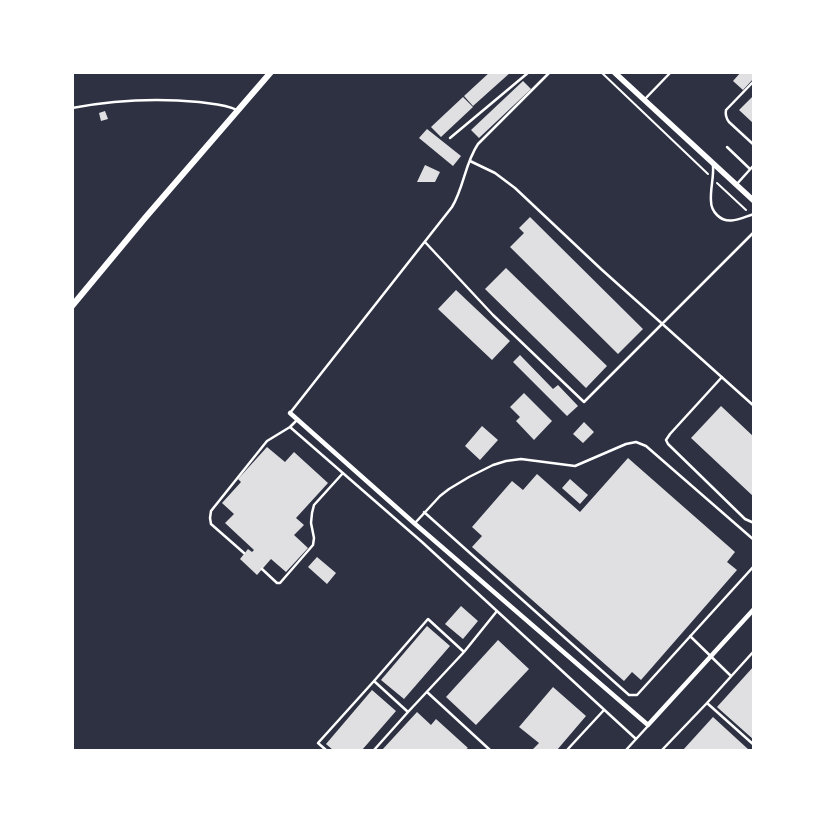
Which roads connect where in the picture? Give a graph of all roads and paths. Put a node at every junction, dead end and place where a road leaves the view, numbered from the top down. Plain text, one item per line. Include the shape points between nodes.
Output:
1 (271, 72) edge
2 (530, 72) edge
3 (550, 72) edge
4 (601, 72) edge
5 (614, 72) edge
6 (670, 72) edge
7 (754, 81) edge
8 (644, 100) junction
9 (72, 108) edge
10 (238, 111) junction
11 (450, 138) dead end
12 (754, 145) edge
13 (727, 147) dead end
14 (469, 161) junction
15 (713, 164) junction
16 (754, 165) edge
17 (750, 169) junction
18 (713, 179) junction
19 (736, 185) junction
20 (754, 201) edge
21 (752, 214) edge
22 (754, 232) edge
23 (424, 242) junction
24 (72, 306) edge
25 (662, 324) junction
26 (722, 377) junction
27 (754, 406) edge
28 (290, 413) joint
29 (298, 419) junction
30 (290, 427) junction
31 (343, 473) junction
32 (424, 512) junction
33 (414, 523) junction
34 (754, 523) edge
35 (754, 540) edge
36 (244, 554) dead end
37 (754, 566) edge
38 (262, 569) dead end
39 (754, 610) edge
40 (497, 611) junction
41 (690, 636) junction
42 (754, 651) edge
43 (464, 652) junction
44 (711, 656) junction
45 (731, 676) junction
46 (374, 681) junction
47 (427, 692) junction
48 (707, 703) junction
49 (604, 710) junction
50 (408, 712) junction
51 (648, 726) junction
52 (636, 739) junction
53 (754, 746) edge
54 (326, 750) edge
55 (374, 750) edge
56 (490, 750) edge
57 (567, 750) edge
58 (626, 750) edge
59 (662, 750) edge

1 - 10 main road
2 - 11 lane
3 - 14 lane via 481,139
4 - 18 path
5 - 8 street
6 - 8 lane
7 - 12 lane via 726,110 729,122
8 - 15 street
9 - 10 lane via 97,103 154,100 224,105
10 - 24 main road
13 - 17 lane
14 - 23 lane via 456,200
14 - 25 lane via 495,173 515,188
15 - 18 lane
15 - 19 street
16 - 17 lane
17 - 19 lane
18 - 21 path
18 - 21 lane via 710,199 719,217 733,221
19 - 20 street
22 - 25 lane
23 - 25 lane via 584,402
23 - 28 lane
25 - 26 lane
26 - 27 lane
26 - 34 lane via 666,440 745,519
28 - 29 street
29 - 30 lane
29 - 33 street
30 - 31 lane
30 - 36 lane via 267,441 211,511 212,524
31 - 38 lane via 314,505 311,523 313,545 280,583
31 - 40 lane
32 - 33 lane
32 - 35 lane via 454,486 493,465 521,459 576,466 636,442 646,446
32 - 41 lane via 630,695 636,695
33 - 51 street
37 - 41 lane
39 - 44 street
40 - 43 lane
40 - 49 lane
41 - 44 lane
42 - 45 lane
43 - 46 lane via 428,619
43 - 47 lane
44 - 45 lane
44 - 51 street
45 - 48 lane
46 - 50 lane
46 - 54 lane via 318,743
47 - 50 lane
47 - 56 lane
48 - 53 lane
48 - 59 lane
49 - 52 lane
49 - 57 lane
50 - 55 lane
51 - 52 lane
52 - 58 lane

